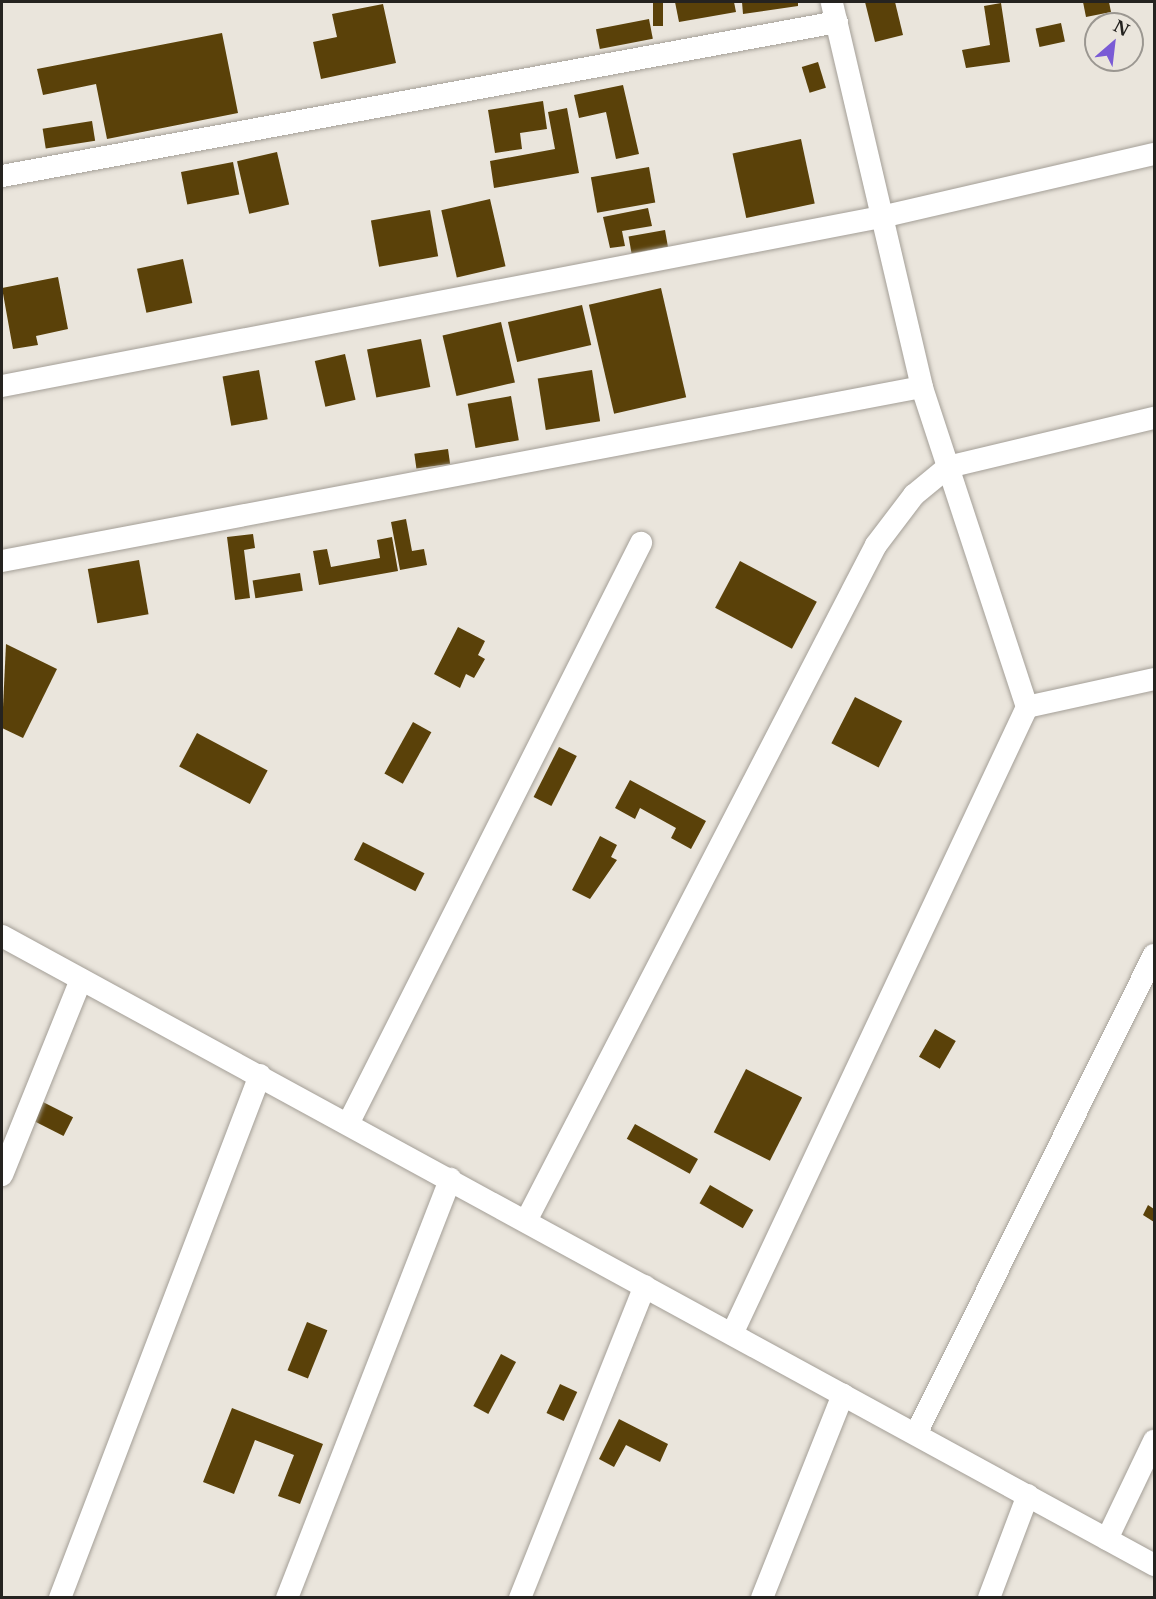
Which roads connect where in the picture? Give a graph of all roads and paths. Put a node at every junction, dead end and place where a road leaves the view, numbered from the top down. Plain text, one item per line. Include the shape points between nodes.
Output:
1 (834, 12) edge
2 (1155, 154) edge
3 (2, 176) edge
4 (881, 217) junction
5 (2, 386) edge
6 (922, 387) junction
7 (1155, 418) edge
8 (948, 467) junction
9 (641, 543) dead end
10 (2, 561) edge
11 (1155, 679) edge
12 (1027, 707) junction
13 (2, 936) edge
14 (1155, 955) edge
15 (81, 979) junction
16 (260, 1075) junction
17 (348, 1124) junction
18 (2, 1175) edge
19 (450, 1179) junction
20 (526, 1221) junction
21 (645, 1286) junction
22 (732, 1334) junction
23 (843, 1394) junction
24 (916, 1434) junction
25 (1155, 1441) edge
26 (1028, 1495) junction
27 (1107, 1539) junction
28 (1155, 1565) edge
29 (60, 1598) edge
30 (287, 1598) edge
31 (520, 1598) edge
32 (762, 1598) edge
33 (988, 1598) edge

1 - 3 street
1 - 4 street
2 - 4 street
4 - 5 street
4 - 6 street
6 - 8 street
6 - 10 street
7 - 8 street
8 - 12 street
8 - 20 street via 914,495 876,545
9 - 17 street
11 - 12 street
12 - 22 street
13 - 15 street
14 - 24 street
15 - 16 street
15 - 18 street
16 - 17 street
16 - 29 street
17 - 19 street
19 - 20 street
19 - 30 street
20 - 21 street
21 - 22 street
21 - 31 street
22 - 23 street
23 - 24 street
23 - 32 street
24 - 26 street
25 - 27 street
26 - 27 street
26 - 33 street
27 - 28 street

